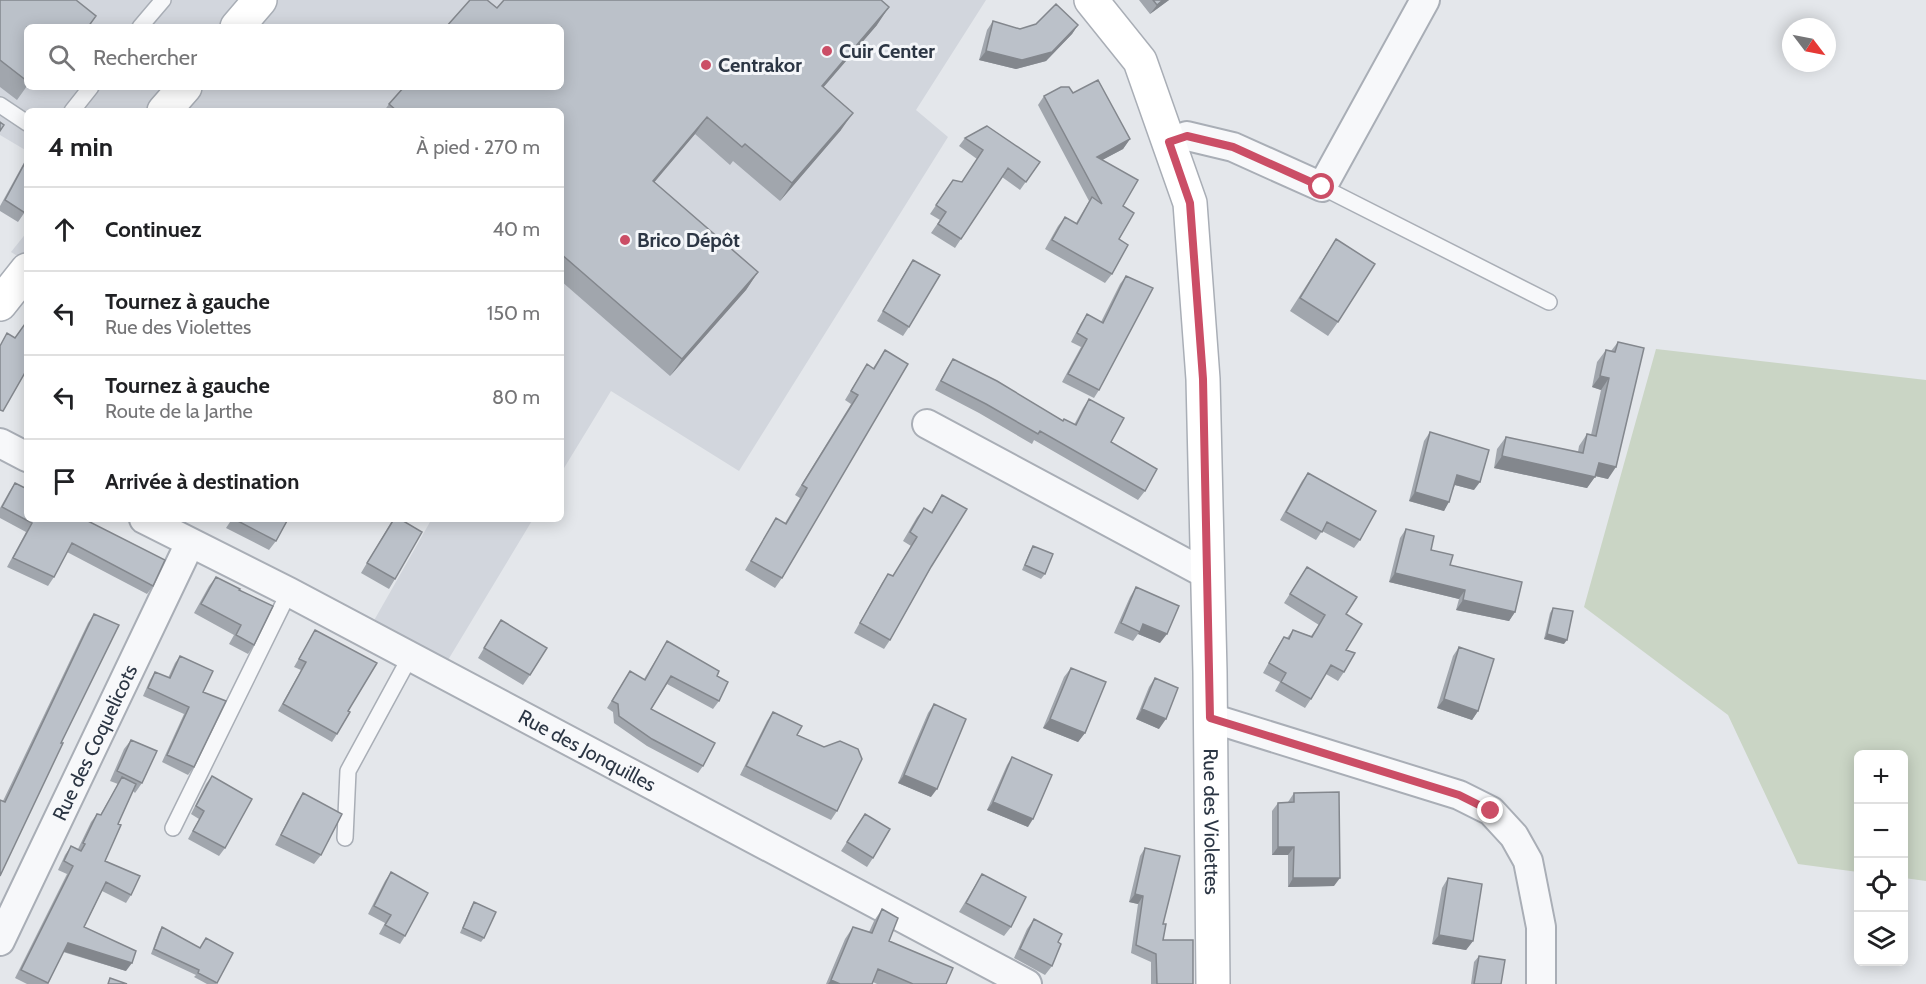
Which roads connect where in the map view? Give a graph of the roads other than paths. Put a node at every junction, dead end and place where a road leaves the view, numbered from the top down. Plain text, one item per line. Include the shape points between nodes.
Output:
1 (163, 0) edge
2 (1091, 0) edge
3 (1425, 0) edge
4 (143, 24) edge
5 (89, 90) edge
6 (182, 90) edge
7 (0, 105) edge
8 (74, 108) edge
9 (167, 108) edge
10 (24, 121) edge
11 (1169, 142) junction
12 (1322, 187) junction
13 (24, 274) edge
14 (1549, 302) dead end
15 (0, 304) edge
16 (927, 424) dead end
17 (0, 443) edge
18 (24, 455) edge
19 (150, 522) edge
20 (190, 543) junction
21 (1208, 575) junction
22 (289, 592) junction
23 (410, 657) junction
24 (1210, 718) junction
25 (173, 828) dead end
26 (345, 838) dead end
27 (0, 940) edge
28 (1027, 984) edge
29 (1213, 984) edge
30 (1541, 984) edge

1 - 4 lane
2 - 11 street, Rue des Violettes via 1140,61
3 - 12 street
5 - 8 lane
6 - 9 street
7 - 10 lane
11 - 12 street via 1187,136 1233,147
11 - 21 street, Rue des Violettes via 1190,203 1203,379
12 - 14 lane
13 - 15 street
16 - 21 street
17 - 18 street
19 - 20 street, Rue des Jonquilles
20 - 22 street, Rue des Jonquilles
20 - 27 street, Rue des Coquelicots
21 - 24 street, Rue des Violettes
22 - 23 street, Rue des Jonquilles
22 - 25 lane
23 - 26 lane via 348,771
23 - 28 street, Rue des Jonquilles
24 - 29 street, Rue des Violettes
24 - 30 street via 1459,795 1491,811 1514,836 1528,861 1541,927

